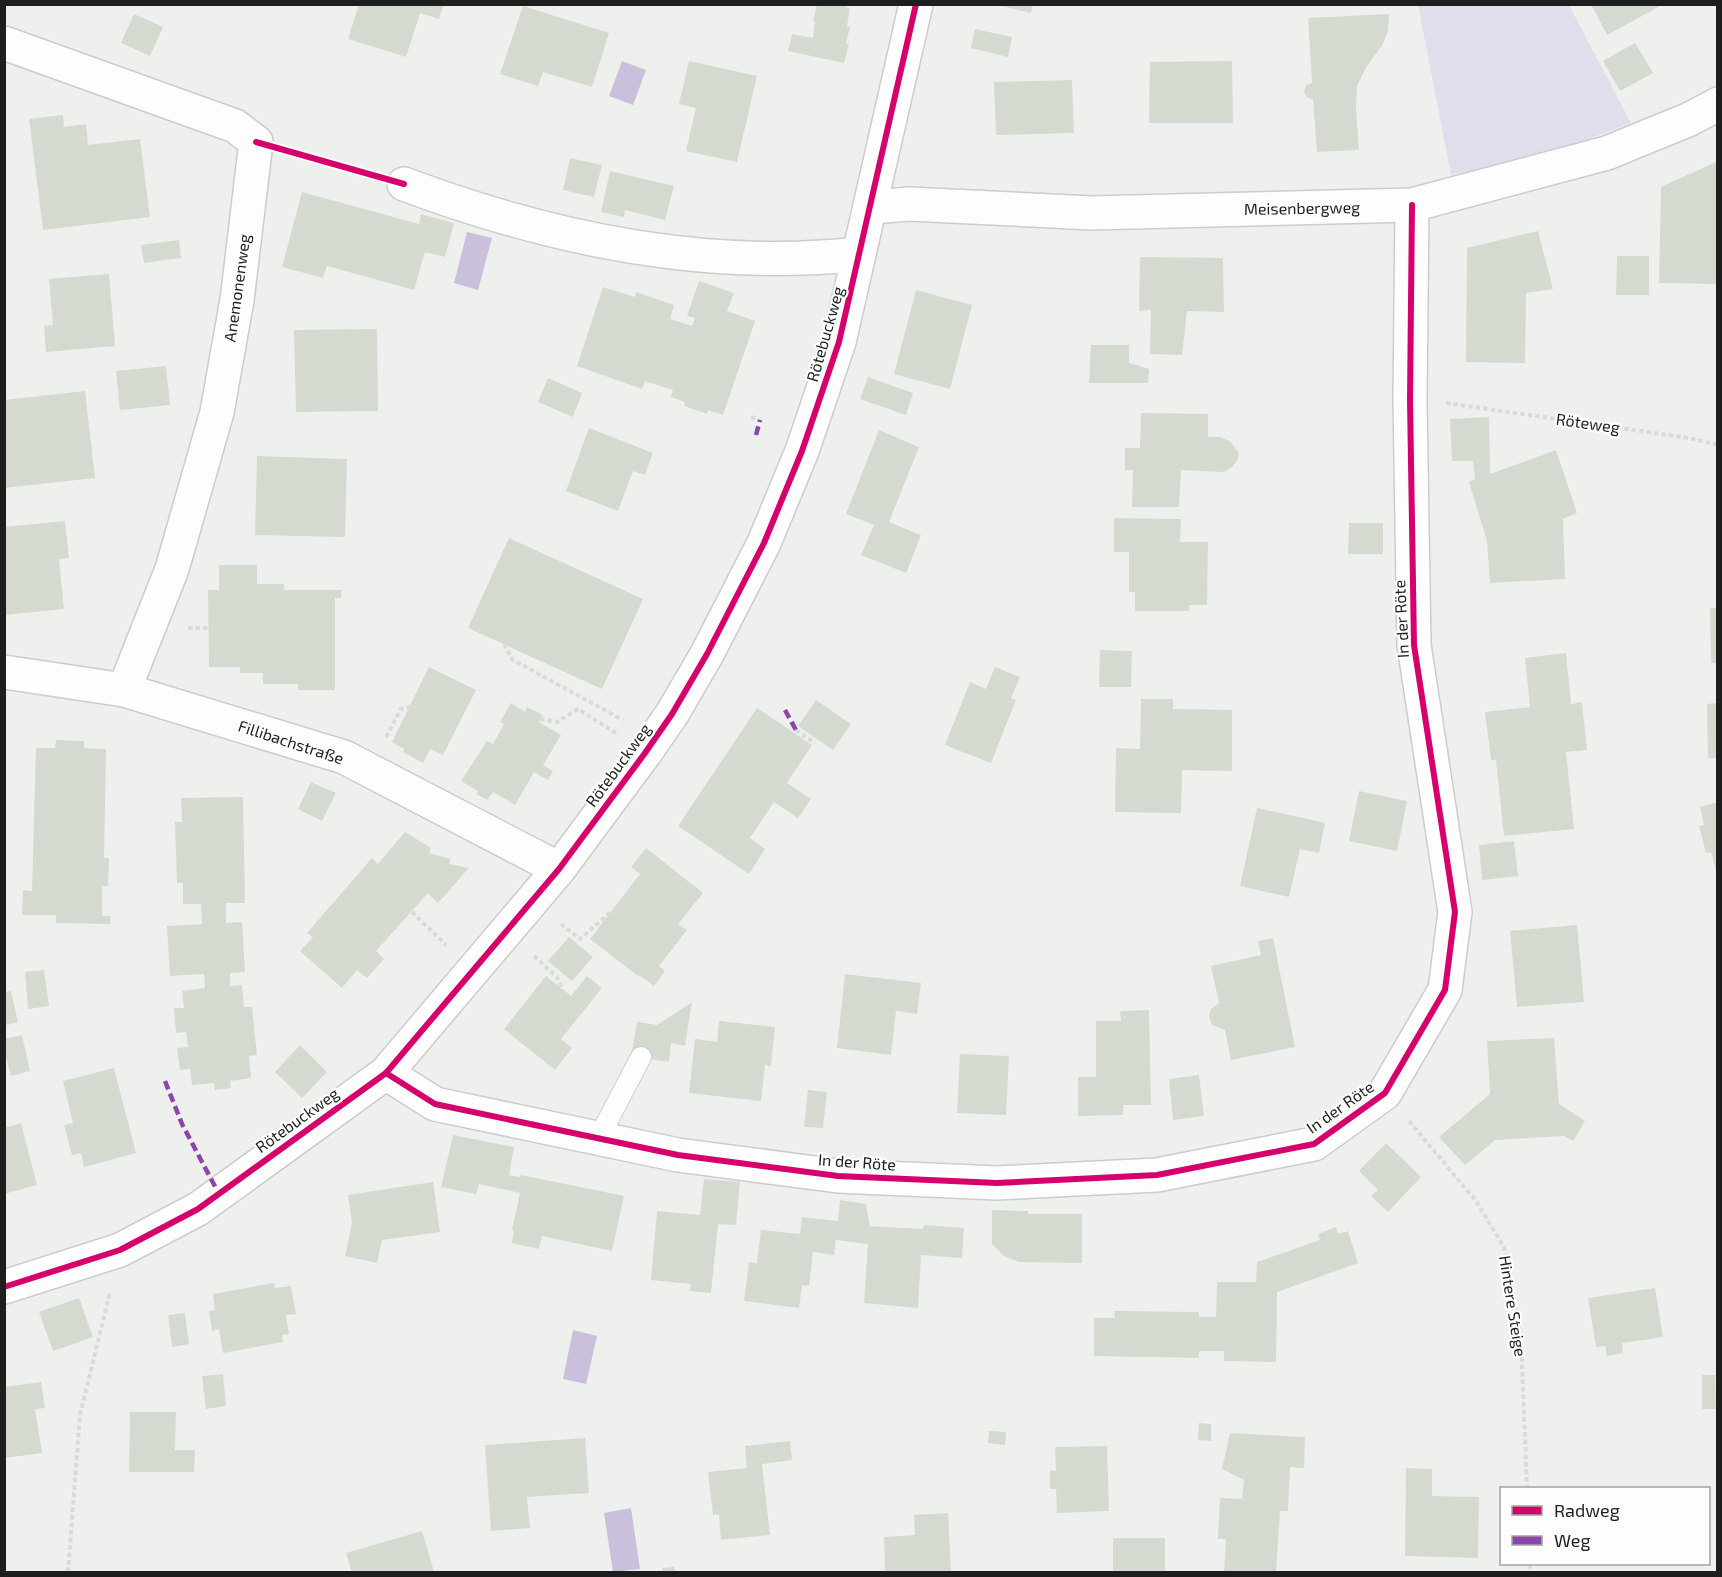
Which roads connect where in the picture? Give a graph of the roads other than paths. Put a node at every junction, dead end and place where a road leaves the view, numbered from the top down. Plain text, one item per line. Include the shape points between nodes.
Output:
1 (916, 4) edge
2 (4, 43) edge
3 (1718, 104) edge
4 (404, 184) dead end
5 (1412, 205) junction
6 (870, 207) junction
7 (859, 254) junction
8 (4, 672) edge
9 (124, 690) junction
10 (559, 869) junction
11 (641, 1057) dead end
12 (386, 1073) junction
13 (598, 1138) junction
14 (4, 1287) edge

1 - 6 street, Rötebuckweg
2 - 9 street, Anemonenweg via 235,126 256,142 237,300 217,412 172,569
3 - 5 street, Meisenbergweg via 1607,153
4 - 7 street via 566,234 623,246 714,256 814,259
5 - 6 street, Meisenbergweg via 1092,213 910,204
5 - 13 street, In der Röte via 1414,645 1455,912 1445,990 1385,1093 1314,1144 1157,1176 997,1183 838,1176 678,1155
6 - 7 street, Rötebuckweg
7 - 10 street, Rötebuckweg via 839,342 777,514 707,654 650,746
8 - 9 street, Fillibachstraße
9 - 10 street, Fillibachstraße via 344,757
10 - 12 street, Rötebuckweg
11 - 13 lane
12 - 13 street, In der Röte via 435,1104
12 - 14 street, Rötebuckweg via 198,1209 120,1250

